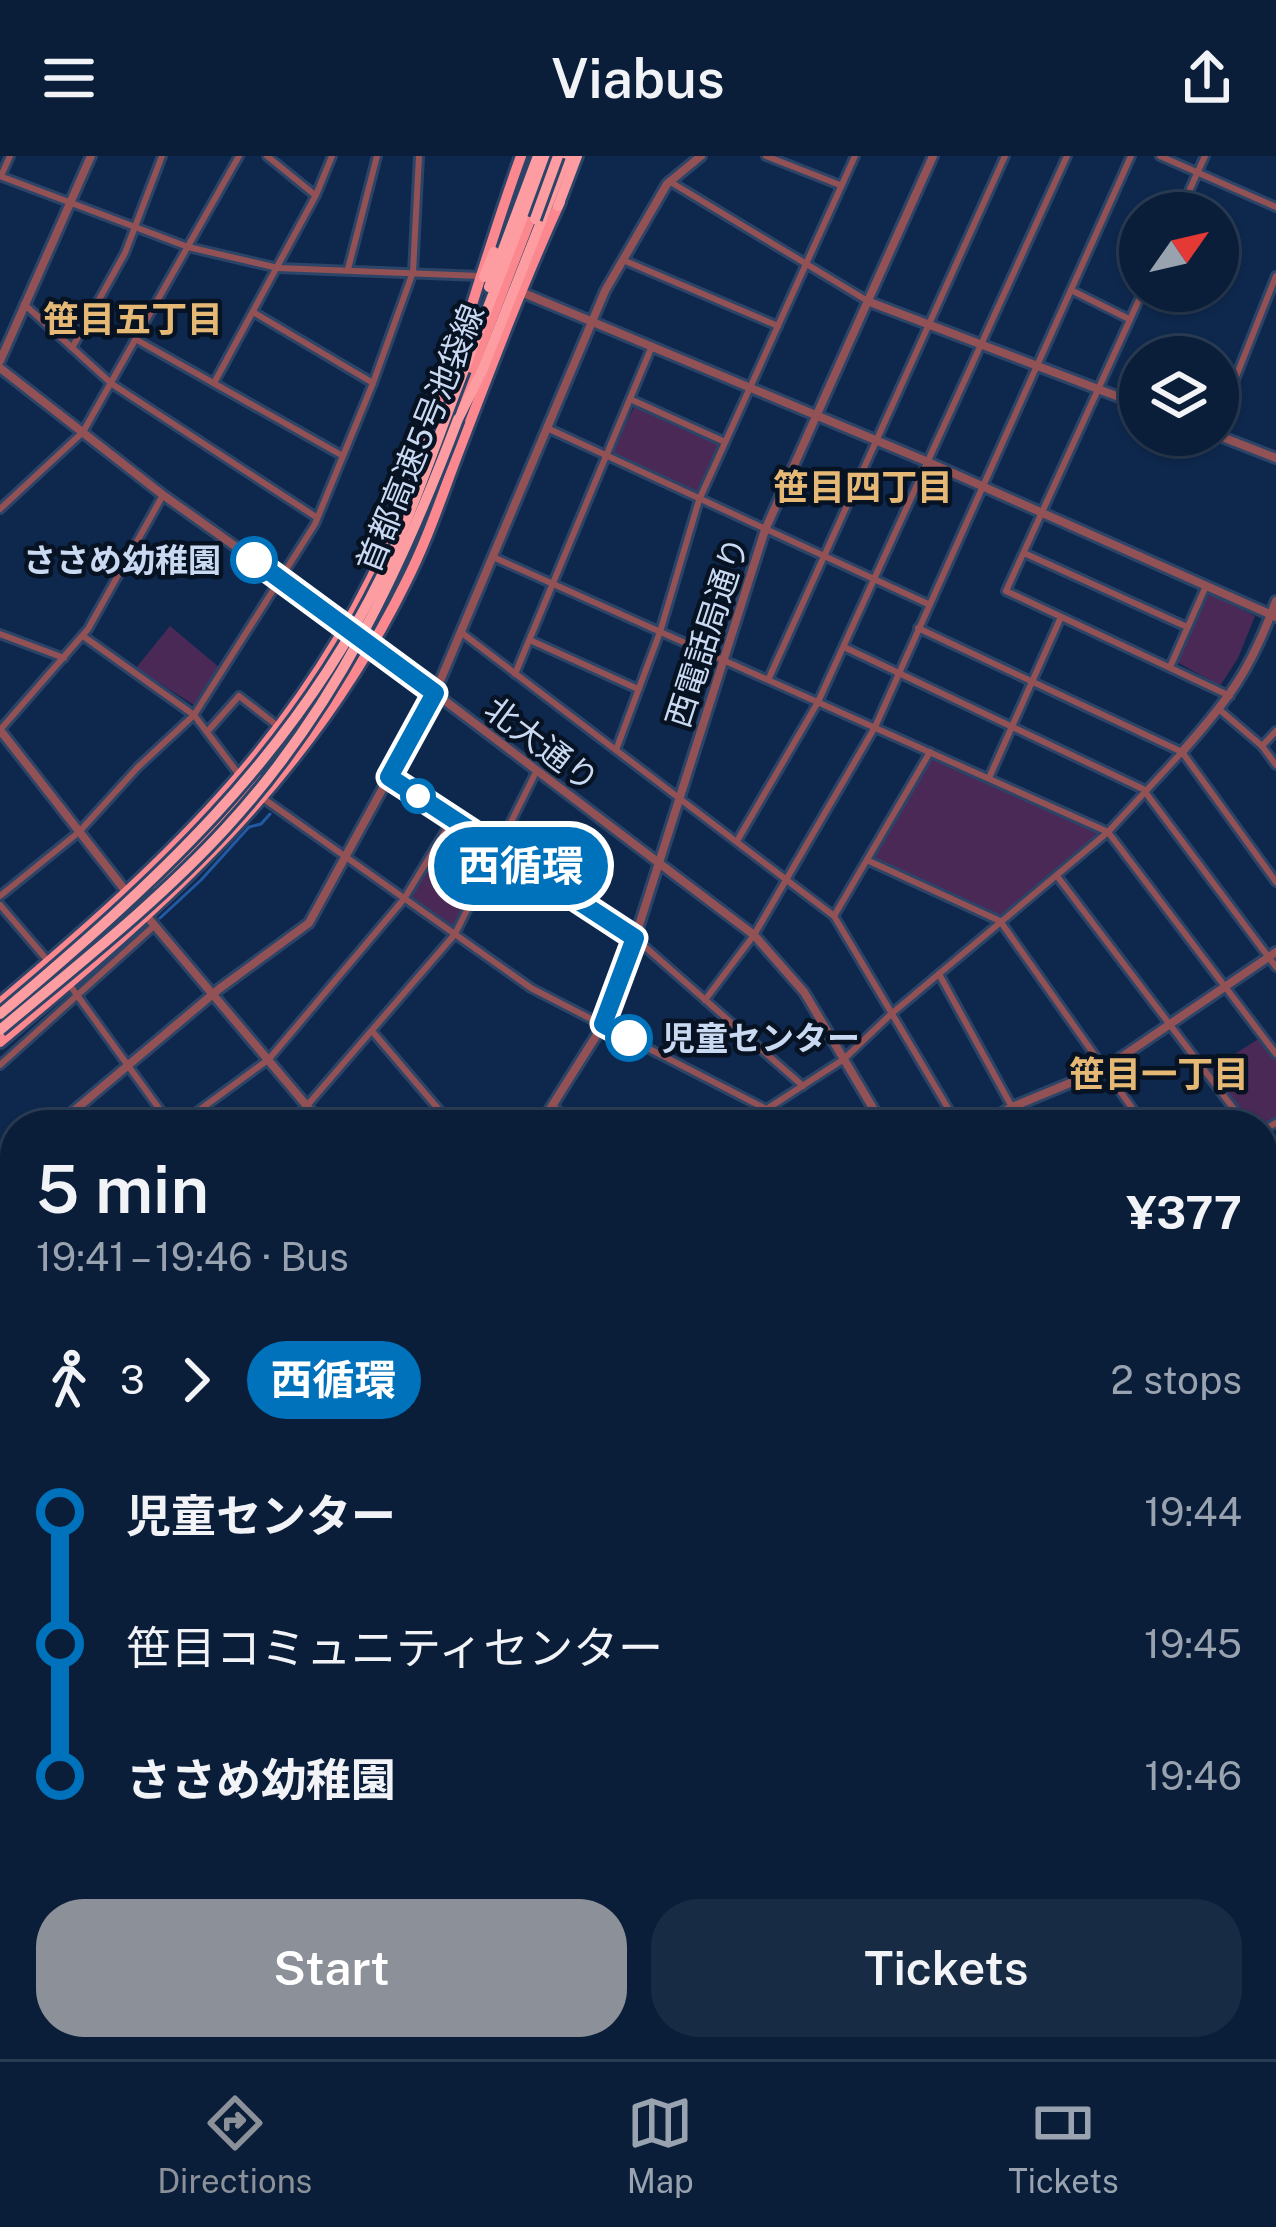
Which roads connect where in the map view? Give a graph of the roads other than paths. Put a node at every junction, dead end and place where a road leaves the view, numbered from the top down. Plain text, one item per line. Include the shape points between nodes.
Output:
1 (10, 156) edge
2 (91, 156) edge
3 (162, 156) edge
4 (239, 156) edge
5 (267, 156) edge
6 (332, 156) edge
7 (376, 156) edge
8 (419, 156) edge
9 (521, 156) edge
10 (551, 156) edge
11 (579, 156) edge
12 (701, 156) edge
13 (766, 156) edge
14 (855, 156) edge
15 (933, 156) edge
16 (1005, 156) edge
17 (1067, 156) edge
18 (1131, 156) edge
19 (1160, 156) edge
20 (1205, 156) edge
21 (1198, 170) junction
22 (0, 177) edge
23 (669, 181) junction
24 (841, 186) junction
25 (1188, 192) edge
26 (316, 195) junction
27 (71, 201) junction
28 (1276, 207) edge
29 (136, 226) junction
30 (188, 247) junction
31 (623, 260) junction
32 (806, 264) junction
33 (278, 268) junction
34 (348, 270) junction
35 (413, 272) junction
36 (1276, 276) edge
37 (484, 277) junction
38 (1071, 290) junction
39 (521, 292) junction
40 (867, 301) junction
41 (24, 304) junction
42 (253, 312) junction
43 (1133, 312) edge
44 (1130, 319) junction
45 (592, 322) junction
46 (927, 324) junction
47 (778, 326) junction
48 (137, 340) junction
49 (981, 345) junction
50 (652, 346) junction
51 (72, 348) junction
52 (0, 364) edge
53 (1037, 366) junction
54 (1239, 369) edge
55 (214, 383) junction
56 (374, 383) junction
57 (112, 384) junction
58 (751, 388) junction
59 (1097, 389) junction
60 (1119, 397) edge
61 (630, 399) junction
62 (815, 415) junction
63 (547, 428) junction
64 (82, 432) junction
65 (874, 439) junction
66 (726, 442) junction
67 (1239, 444) edge
68 (343, 456) junction
69 (607, 456) junction
70 (1276, 458) edge
71 (928, 462) junction
72 (983, 486) junction
73 (163, 495) junction
74 (699, 500) junction
75 (0, 509) edge
76 (1042, 512) junction
77 (317, 518) junction
78 (765, 530) junction
79 (823, 554) junction
80 (1024, 554) junction
81 (493, 557) junction
82 (876, 578) junction
83 (281, 579) junction
84 (553, 584) junction
85 (1206, 586) junction
86 (1276, 601) edge
87 (928, 604) junction
88 (1273, 616) edge
89 (1062, 617) junction
90 (345, 624) junction
91 (1187, 627) junction
92 (918, 628) junction
93 (461, 632) junction
94 (660, 632) junction
95 (0, 634) edge
96 (83, 636) junction
97 (531, 641) junction
98 (371, 645) junction
99 (844, 647) junction
100 (64, 658) junction
101 (724, 659) junction
102 (1170, 668) junction
103 (337, 669) dead end
104 (899, 672) junction
105 (515, 674) junction
106 (769, 679) junction
107 (1033, 683) junction
108 (638, 689) junction
109 (435, 693) junction
110 (1230, 696) junction
111 (818, 702) junction
112 (1220, 710) junction
113 (194, 715) junction
114 (875, 727) junction
115 (1012, 727) junction
116 (280, 728) junction
117 (0, 730) edge
118 (1276, 731) edge
119 (207, 732) junction
120 (270, 741) junction
121 (1262, 746) junction
122 (616, 750) junction
123 (930, 752) junction
124 (1182, 752) junction
125 (278, 755) tunnel mouth
126 (294, 760) junction
127 (1276, 765) edge
128 (537, 770) junction
129 (250, 777) junction
130 (389, 777) junction
131 (989, 778) junction
132 (1146, 791) junction
133 (267, 796) junction
134 (679, 798) junction
135 (452, 820) junction
136 (79, 832) junction
137 (1108, 832) junction
138 (737, 842) junction
139 (497, 851) junction
140 (345, 856) junction
141 (869, 861) junction
142 (659, 862) junction
143 (1057, 876) junction
144 (787, 878) junction
145 (1275, 880) edge
146 (156, 886) tunnel mouth
147 (128, 894) junction
148 (0, 896) edge
149 (404, 899) junction
150 (0, 905) edge
151 (834, 916) junction
152 (151, 921) junction
153 (1000, 921) junction
154 (108, 931) tunnel mouth
155 (455, 934) junction
156 (754, 935) junction
157 (635, 938) junction
158 (1272, 954) edge
159 (49, 962) junction
160 (1276, 967) edge
161 (939, 974) junction
162 (69, 984) junction
163 (1225, 986) junction
164 (214, 993) junction
165 (79, 996) junction
166 (705, 1000) junction
167 (0, 1003) edge
168 (890, 1016) junction
169 (0, 1022) edge
170 (603, 1024) junction
171 (1168, 1025) junction
172 (372, 1030) junction
173 (0, 1042) edge
174 (1276, 1054) edge
175 (268, 1059) junction
176 (844, 1059) junction
177 (128, 1064) junction
178 (0, 1066) edge
179 (1104, 1069) junction
180 (803, 1086) junction
181 (308, 1105) junction
182 (553, 1105) junction
183 (1012, 1107) junction
184 (766, 1109) joint
185 (74, 1110) edge
186 (163, 1110) edge
187 (196, 1110) edge
188 (302, 1110) edge
189 (312, 1110) edge
190 (439, 1110) edge
191 (550, 1110) edge
192 (558, 1110) edge
193 (874, 1110) edge
194 (949, 1110) edge
195 (1007, 1110) edge
196 (1014, 1110) edge
197 (1133, 1110) edge
198 (1234, 1110) edge

1 - 22 street
2 - 27 street
3 - 29 street
4 - 30 street
5 - 26 street
6 - 26 street
7 - 34 street
8 - 35 street
9 - 37 highway
10 - 10 highway via 406,530 381,591 411,532
10 - 37 highway via 517,194
10 - 169 highway, 首都高速5号池袋線, bridge via 492,276 464,370 380,578 316,689 213,821
10 - 169 highway, 首都高速5号池袋線, bridge via 415,533 368,629 285,758 190,865
11 - 39 highway
12 - 23 street
13 - 24 street
14 - 24 street
15 - 40 street, 西電話局通り
16 - 46 street
17 - 49 street
18 - 38 street
19 - 21 street
20 - 21 street
21 - 25 street
21 - 28 street
22 - 27 street
23 - 31 street
23 - 32 street
24 - 32 street
26 - 33 street
27 - 29 street
27 - 41 street
29 - 30 street
29 - 51 street
30 - 33 street
30 - 48 street
31 - 45 street
31 - 47 street
32 - 40 street
32 - 47 street
33 - 34 street
33 - 42 street
34 - 35 street
35 - 37 street
35 - 56 street
36 - 54 street
37 - 90 highway via 398,520
38 - 44 street
38 - 53 street
39 - 45 street
39 - 98 highway via 429,533
40 - 46 street
40 - 62 street, 西電話局通り
41 - 51 street
41 - 52 street
42 - 55 street
42 - 56 street
43 - 44 street
44 - 59 street
45 - 50 street
45 - 63 street
46 - 49 street
46 - 65 street
47 - 58 street
48 - 55 street
48 - 57 street
49 - 53 street
49 - 71 street
50 - 58 street
50 - 61 street
51 - 57 street
52 - 64 street, 北大通り
53 - 59 street
53 - 72 street
55 - 68 street
56 - 68 street
57 - 64 street
57 - 77 street
58 - 62 street
58 - 66 street
59 - 60 street
59 - 76 street
61 - 66 street
61 - 69 street
62 - 65 street
62 - 78 street, 西電話局通り
63 - 69 street
63 - 81 street
64 - 73 street, 北大通り
64 - 75 street
65 - 71 street
65 - 79 street
66 - 74 street
67 - 70 street
68 - 77 street
69 - 74 street
69 - 84 street
71 - 72 street
71 - 82 street
72 - 76 street
72 - 87 street
73 - 83 street, 北大通り
73 - 96 street
74 - 78 street
74 - 94 street
76 - 80 street
76 - 85 street
77 - 83 street
78 - 79 street
78 - 101 street, 西電話局通り
79 - 82 street
79 - 106 street
80 - 89 street via 1006,591
80 - 91 street
81 - 84 street
81 - 93 street
82 - 87 street
82 - 99 street
83 - 90 street, 北大通り
83 - 113 street
84 - 94 street
84 - 97 street
85 - 88 street
85 - 91 street
86 - 88 street
87 - 92 street
88 - 110 street
89 - 102 street
89 - 107 street
90 - 98 street, 北大通り
90 - 116 highway
91 - 102 street
92 - 104 street
92 - 107 street
93 - 105 street
93 - 109 street
94 - 101 street
94 - 108 street
95 - 100 street
96 - 100 street
96 - 113 street
97 - 105 street
97 - 108 street
98 - 109 street, 北大通り
98 - 126 highway
99 - 104 street
99 - 111 street
100 - 117 street
101 - 106 street
101 - 134 street, 西電話局通り
102 - 110 street
103 - 125 highway
104 - 114 street
104 - 115 street
105 - 122 street
106 - 111 street
107 - 115 street
107 - 124 street
108 - 122 street
109 - 128 street, 北大通り
109 - 130 street
110 - 112 street
111 - 114 street
111 - 138 street
112 - 121 street
112 - 124 street
113 - 119 street
113 - 136 street
114 - 123 street
114 - 144 street
115 - 131 street
115 - 132 street
116 - 119 street via 238,696
116 - 120 highway
117 - 136 street
118 - 121 street
119 - 129 street
120 - 126 highway via 270,765
120 - 129 highway
121 - 127 street
122 - 134 street
123 - 131 street
123 - 141 street
124 - 132 street
124 - 145 street
126 - 133 highway
128 - 139 street
128 - 142 street, 北大通り
129 - 133 highway via 255,768 265,770
129 - 146 highway
129 - 147 highway
130 - 135 street
130 - 140 street
131 - 137 street
132 - 137 street
132 - 158 street
133 - 140 street
133 - 152 highway
134 - 138 street
134 - 142 street, 西電話局通り
135 - 139 street
135 - 149 street
136 - 147 street
136 - 148 street
137 - 143 street
137 - 163 street
138 - 144 street
139 - 155 street
139 - 157 street
140 - 149 street
140 - 164 street via 307,925
141 - 151 street
141 - 153 street
142 - 156 street, 北大通り
142 - 157 street, 西電話局通り
143 - 153 street
143 - 171 street
144 - 151 street
144 - 156 street
147 - 152 street
147 - 159 highway
149 - 155 street
149 - 175 street
150 - 159 street
151 - 168 street
152 - 162 highway
152 - 164 street
152 - 165 street
153 - 161 street
153 - 179 street
154 - 169 highway
155 - 170 street via 531,988
155 - 172 street
156 - 166 street
156 - 176 street, 北大通り via 804,992
157 - 166 street
157 - 170 street, 西電話局通り
158 - 160 street
158 - 163 street
159 - 167 highway
161 - 168 street
161 - 183 street
162 - 165 street
162 - 173 highway
163 - 171 street
163 - 174 street
164 - 175 street
164 - 177 street
165 - 177 street
165 - 178 street
166 - 180 street
168 - 176 street
168 - 194 street
170 - 182 street, 西電話局通り
170 - 184 street
171 - 179 street
171 - 198 street
172 - 181 street
172 - 190 street
175 - 181 street
175 - 187 street
176 - 180 street
176 - 193 street, 北大通り
177 - 185 street
177 - 186 street
179 - 183 street
179 - 197 street
180 - 184 street
181 - 188 street
181 - 189 street
182 - 191 street, 西電話局通り
182 - 192 street
183 - 195 street
183 - 196 street

